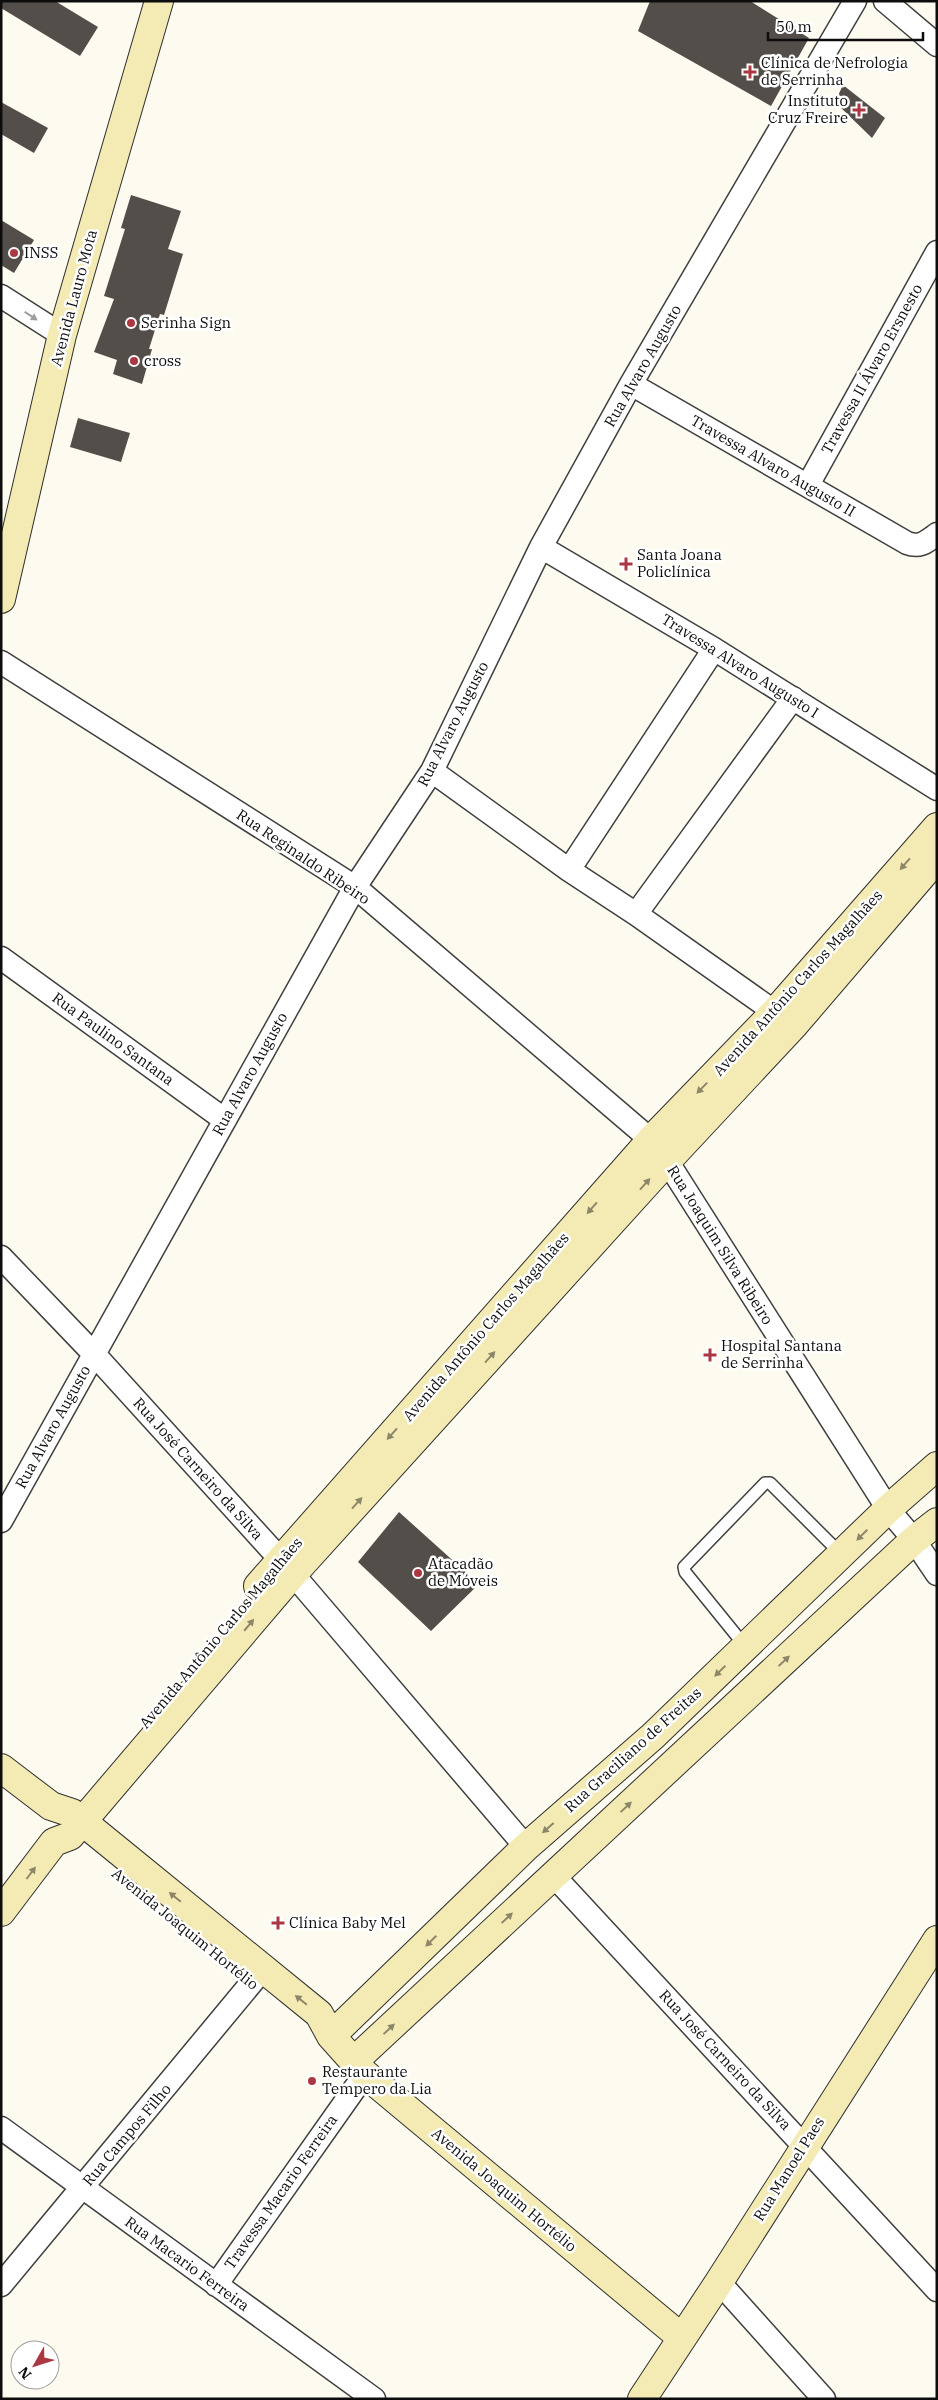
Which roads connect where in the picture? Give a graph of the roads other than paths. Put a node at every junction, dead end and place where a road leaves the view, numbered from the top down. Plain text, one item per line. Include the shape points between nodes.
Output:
1 (159, 1) edge
2 (855, 1) edge
3 (885, 1) edge
4 (937, 45) edge
5 (937, 252) edge
6 (1, 296) edge
7 (62, 335) junction
8 (631, 384) junction
9 (808, 486) junction
10 (937, 534) edge
11 (541, 547) junction
12 (1, 599) edge
13 (714, 649) junction
14 (1, 662) edge
15 (793, 698) junction
16 (432, 771) junction
17 (937, 789) edge
18 (937, 827) edge
19 (937, 858) edge
20 (570, 870) junction
21 (354, 887) junction
22 (636, 914) junction
23 (1, 958) edge
24 (785, 1018) junction
25 (225, 1120) junction
26 (659, 1150) junction
27 (1, 1257) edge
28 (94, 1354) junction
29 (937, 1466) edge
30 (888, 1509) junction
31 (1, 1521) edge
32 (937, 1522) edge
33 (914, 1540) junction
34 (842, 1555) junction
35 (286, 1567) junction
36 (937, 1574) edge
37 (746, 1646) junction
38 (1, 1768) edge
39 (65, 1824) junction
40 (526, 1847) junction
41 (553, 1874) junction
42 (1, 1912) edge
43 (937, 1940) edge
44 (258, 1976) junction
45 (331, 2036) junction
46 (359, 2068) junction
47 (1, 2128) edge
48 (804, 2145) junction
49 (82, 2188) junction
50 (719, 2282) junction
51 (216, 2284) junction
52 (1, 2285) edge
53 (937, 2290) edge
54 (682, 2338) junction
55 (374, 2399) edge
56 (642, 2399) edge
57 (824, 2399) edge

1 - 7 street, Avenida Lauro Mota
2 - 8 street, Rua Alvaro Augusto
3 - 4 street
5 - 9 street, Travessa II Álvaro Ersnesto
6 -> 7 street
7 - 12 street, Avenida Lauro Mota
8 - 9 street, Travessa Alvaro Augusto II
8 - 11 street, Rua Alvaro Augusto
9 - 10 street, Travessa Alvaro Augusto II via 916,546
11 - 13 street, Travessa Alvaro Augusto I
11 - 16 street, Rua Alvaro Augusto
13 - 15 street, Travessa Alvaro Augusto I
13 - 20 street
14 - 21 street, Rua Reginaldo Ribeiro
15 - 17 street, Travessa Alvaro Augusto I
15 - 22 street
16 - 20 street
16 - 21 street, Rua Alvaro Augusto
18 -> 24 street, Avenida Antônio Carlos Magalhães
19 - 24 street, Avenida Antônio Carlos Magalhães
20 - 22 street
21 - 25 street, Rua Alvaro Augusto
21 - 26 street, Rua Reginaldo Ribeiro
22 - 24 street
23 - 25 street, Rua Paulino Santana
24 - 26 street, Avenida Antônio Carlos Magalhães
25 - 28 street, Rua Alvaro Augusto
26 - 30 street, Rua Joaquim Silva Ribeiro
26 - 35 street, Avenida Antônio Carlos Magalhães
27 - 28 street, Rua José Carneiro da Silva
28 - 31 street, Rua Alvaro Augusto
28 - 35 street, Rua José Carneiro da Silva
29 - 30 street, Rua Graciliano de Freitas
30 - 33 street, Rua Joaquim Silva Ribeiro
30 -> 34 street, Rua Graciliano de Freitas
32 - 33 street
33 - 36 street, Rua Joaquim Silva Ribeiro
41 -> 33 street
34 - 37 street, Rua Graciliano de Freitas
34 - 37 lane via 770,1483 765,1483 684,1567
35 - 39 street, Avenida Antônio Carlos Magalhães
35 - 40 street, Rua José Carneiro da Silva
37 -> 40 street, Rua Graciliano de Freitas via 653,1736
38 - 39 street, Avenida Joaquim Hortélio
42 -> 39 street, Avenida Antônio Carlos Magalhães
39 - 44 street, Avenida Joaquim Hortélio
40 -> 45 street, Rua Graciliano de Freitas
46 -> 41 street
41 - 48 street, Rua José Carneiro da Silva
43 - 48 street, Rua Manoel Paes
44 - 45 street, Avenida Joaquim Hortélio via 308,2028
44 - 49 street, Rua Campos Filho
45 - 46 street, Avenida Joaquim Hortélio
46 - 51 street, Travessa Macario Ferreira
46 - 54 street, Avenida Joaquim Hortélio
47 - 49 street, Rua Macario Ferreira
48 - 50 street, Rua Manoel Paes
48 - 53 street, Rua José Carneiro da Silva
49 - 51 street, Rua Macario Ferreira
49 - 52 street, Rua Campos Filho
50 - 54 street, Rua Manoel Paes
50 - 57 street
51 - 55 street, Rua Macario Ferreira
54 - 56 street, Rua Manoel Paes

